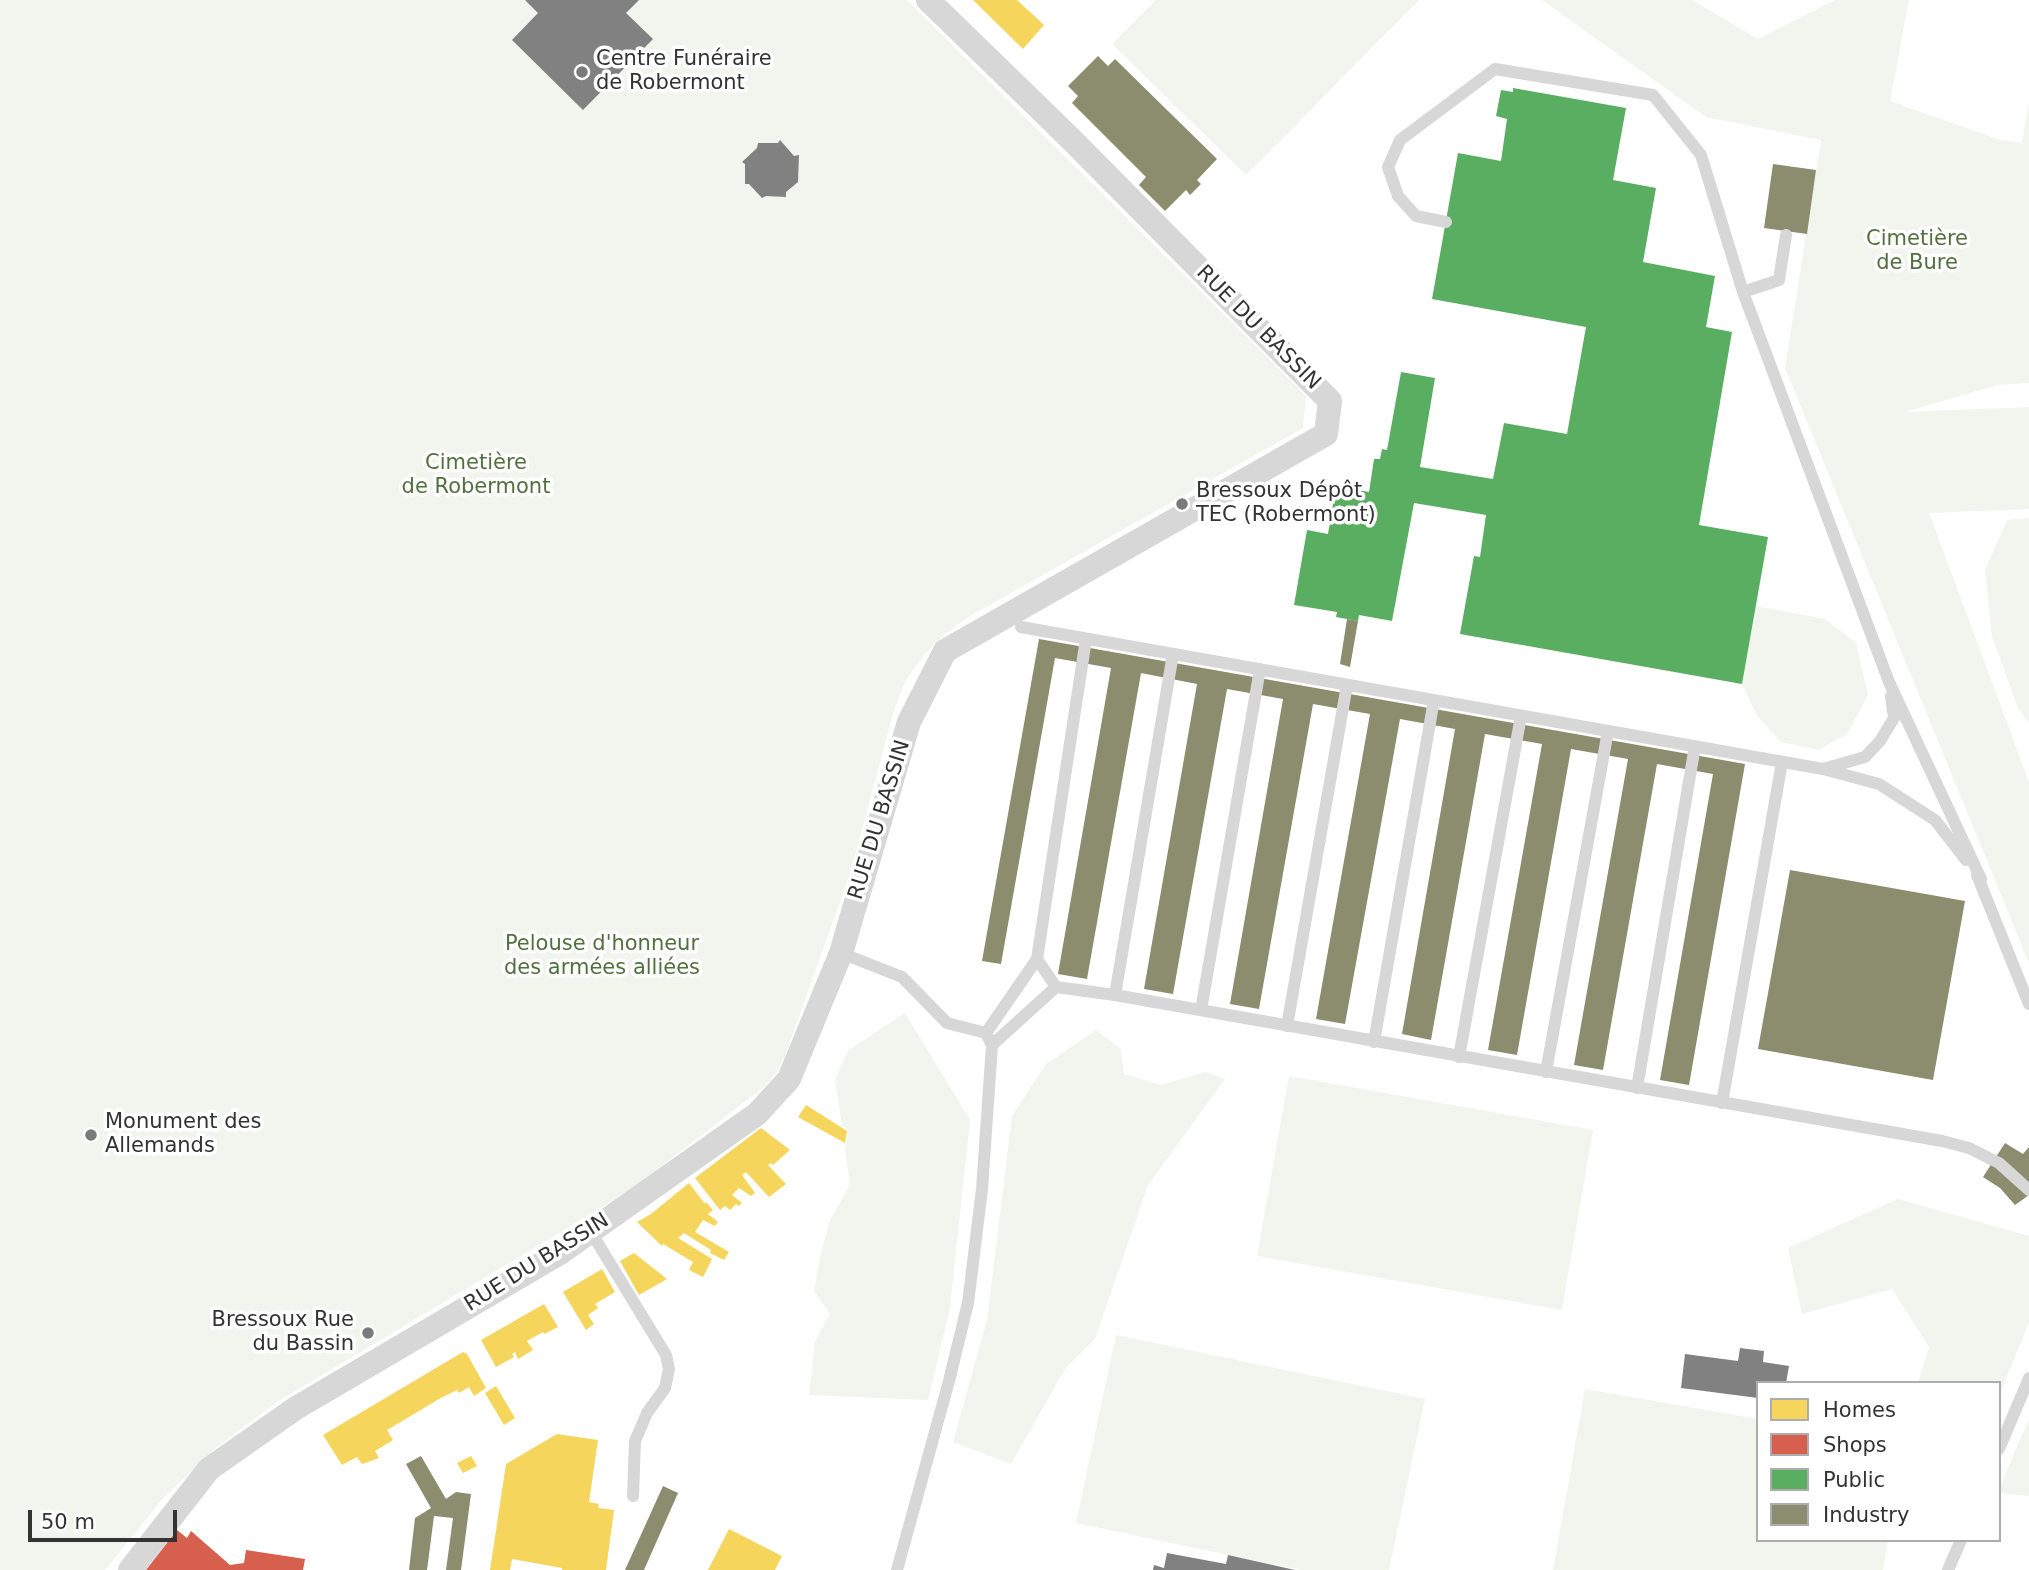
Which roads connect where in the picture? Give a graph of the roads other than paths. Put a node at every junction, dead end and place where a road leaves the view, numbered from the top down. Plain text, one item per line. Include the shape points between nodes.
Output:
1 (928, 0) edge
2 (1446, 222) dead end
3 (1786, 235) dead end
4 (1743, 292) junction
5 (1021, 627) dead end
6 (1086, 639) junction
7 (1173, 654) junction
8 (1260, 669) junction
9 (1889, 682) junction
10 (1347, 685) junction
11 (1434, 700) junction
12 (1521, 716) junction
13 (1608, 731) junction
14 (1695, 747) junction
15 (1782, 762) junction
16 (1823, 769) junction
17 (1981, 880) junction
18 (841, 953) junction
19 (1037, 959) junction
20 (1056, 987) junction
21 (1115, 995) junction
22 (2029, 1004) edge
23 (1200, 1010) junction
24 (1287, 1026) junction
25 (986, 1033) junction
26 (1374, 1042) junction
27 (992, 1045) junction
28 (1459, 1057) junction
29 (1546, 1072) junction
30 (1637, 1088) junction
31 (1721, 1103) junction
32 (2029, 1189) edge
33 (591, 1232) junction
34 (2029, 1378) edge
35 (2001, 1444) edge
36 (633, 1496) dead end
37 (1960, 1542) edge
38 (130, 1570) edge
39 (897, 1570) edge
40 (1948, 1570) edge

1 - 18 street, RUE DU BASSIN via 1331,401 1326,434 945,651 909,722
2 - 4 lane via 1416,216 1398,197 1388,167 1400,140 1495,69 1653,95 1701,155
3 - 4 lane via 1779,280
4 - 9 lane
5 - 6 lane
6 - 7 lane
6 - 19 lane
7 - 8 lane
7 - 21 lane
8 - 10 lane
8 - 23 lane
9 - 16 lane via 1894,718 1880,741 1865,757
9 - 17 lane
10 - 11 lane
10 - 24 lane
11 - 12 lane
11 - 26 lane
12 - 13 lane
12 - 28 lane
13 - 14 lane
13 - 29 lane
14 - 15 lane
14 - 30 lane
15 - 16 lane
15 - 31 lane
16 - 17 lane via 1879,784 1936,820
17 - 22 lane
18 - 25 lane via 902,977 947,1023
18 - 33 street, RUE DU BASSIN via 789,1079 757,1114
19 - 20 lane
19 - 25 lane
20 - 21 lane
20 - 27 lane
21 - 23 lane
23 - 24 lane
24 - 26 lane
25 - 27 lane
26 - 28 lane
27 - 39 lane via 968,1303
28 - 29 lane
29 - 30 lane
30 - 31 lane
31 - 32 lane via 1969,1148 1999,1163
33 - 36 lane via 661,1346 669,1369 665,1388 635,1441
33 - 38 street, RUE DU BASSIN via 296,1408 209,1469
34 - 35 lane
37 - 40 lane

